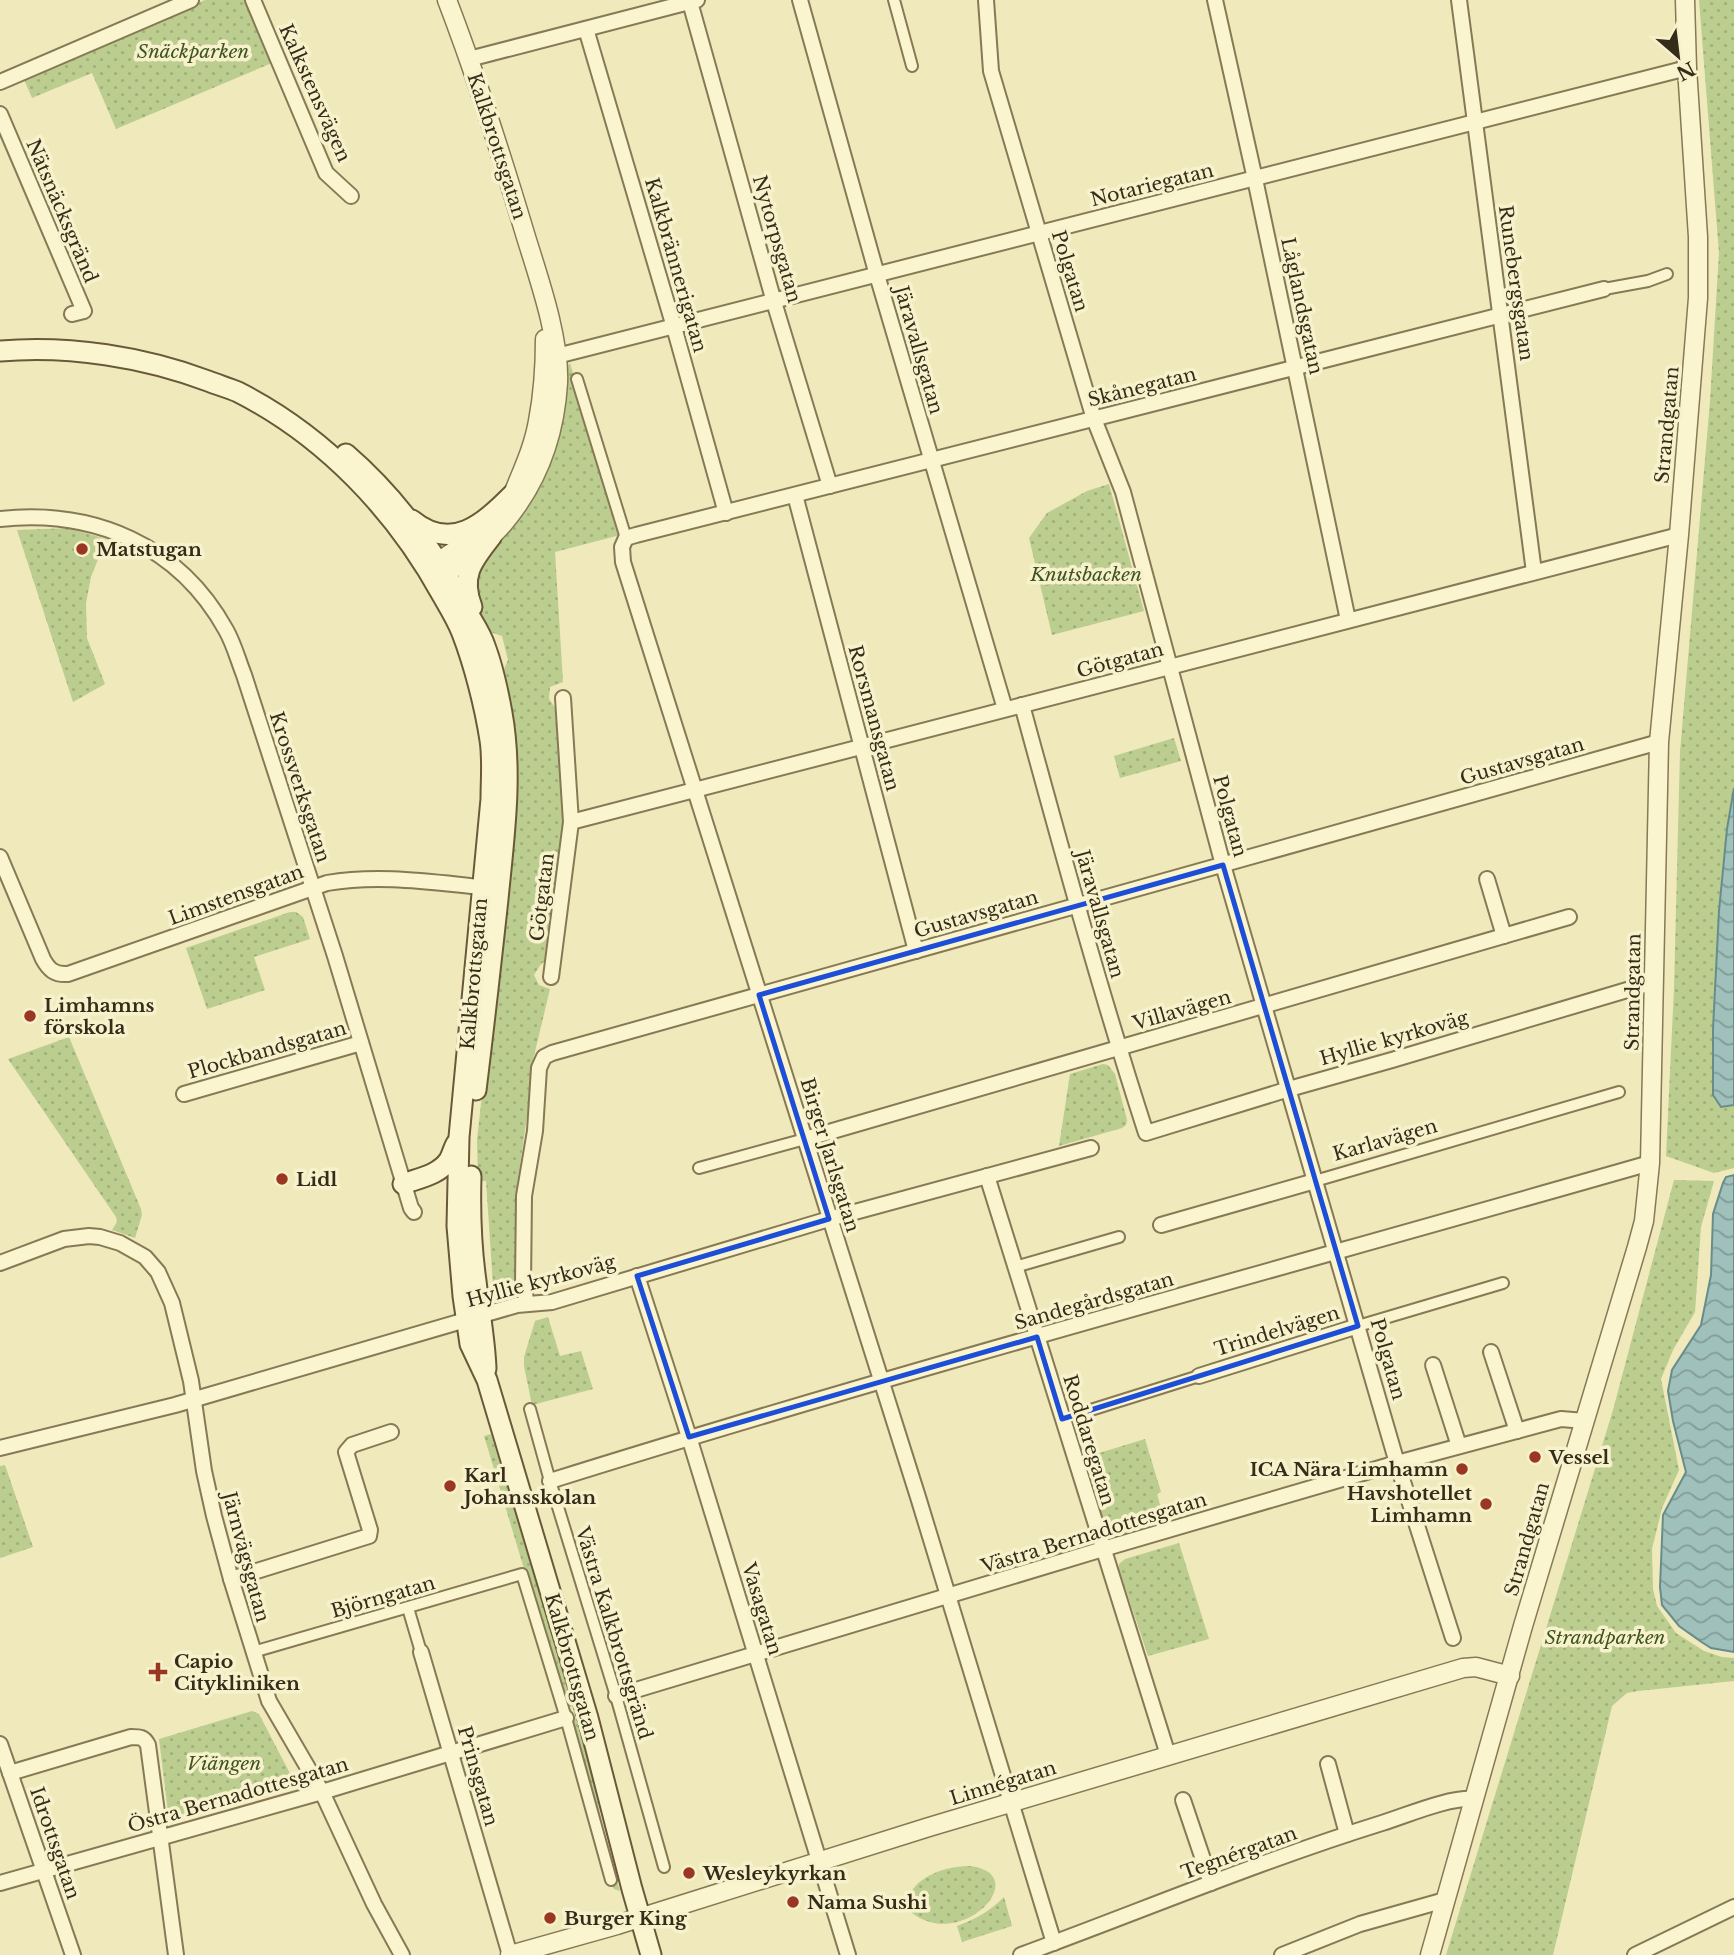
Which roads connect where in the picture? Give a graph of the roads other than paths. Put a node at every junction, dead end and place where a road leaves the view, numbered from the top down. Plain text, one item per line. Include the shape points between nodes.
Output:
1 (191, 0) edge
2 (253, 0) edge
3 (447, 0) edge
4 (800, 0) edge
5 (894, 0) edge
6 (986, 0) edge
7 (1215, 0) edge
8 (1458, 0) edge
9 (1685, 0) edge
10 (693, 1) edge
11 (586, 29) junction
12 (469, 59) junction
13 (912, 66) dead end
14 (1687, 68) junction
15 (0, 82) edge
16 (0, 114) edge
17 (1474, 123) junction
18 (1255, 179) junction
19 (351, 196) dead end
20 (1039, 234) junction
21 (1667, 274) dead end
22 (877, 275) junction
23 (1604, 289) joint
24 (775, 302) junction
25 (72, 314) dead end
26 (1501, 315) junction
27 (674, 327) junction
28 (0, 351) edge
29 (99, 355) junction
30 (550, 358) junction
31 (0, 360) edge
32 (1295, 368) junction
33 (578, 379) dead end
34 (237, 392) junction
35 (1094, 419) junction
36 (932, 460) junction
37 (830, 486) junction
38 (513, 494) junction
39 (795, 495) junction
40 (403, 513) junction
41 (726, 513) junction
42 (0, 519) edge
43 (1679, 535) junction
44 (492, 537) junction
45 (626, 538) junction
46 (438, 570) junction
47 (1535, 572) junction
48 (1348, 620) junction
49 (485, 645) junction
50 (1171, 666) junction
51 (563, 698) dead end
52 (1022, 705) junction
53 (1006, 709) junction
54 (1659, 742) junction
55 (862, 746) junction
56 (695, 790) junction
57 (571, 822) junction
58 (0, 858) edge
59 (1223, 865) junction
60 (1487, 879) dead end
61 (481, 887) junction
62 (312, 888) junction
63 (1077, 906) junction
64 (1569, 917) dead end
65 (1504, 936) junction
66 (916, 951) junction
67 (551, 978) dead end
68 (1654, 982) junction
69 (759, 995) junction
70 (1265, 1006) junction
71 (361, 1043) junction
72 (1119, 1049) junction
73 (1289, 1089) junction
74 (1619, 1091) dead end
75 (184, 1094) dead end
76 (1146, 1133) joint
77 (459, 1137) junction
78 (805, 1139) junction
79 (1091, 1148) dead end
80 (1650, 1163) junction
81 (699, 1168) dead end
82 (987, 1177) junction
83 (1315, 1181) junction
84 (403, 1184) junction
85 (415, 1212) dead end
86 (828, 1219) junction
87 (1161, 1225) dead end
88 (1119, 1237) dead end
89 (1336, 1251) junction
90 (0, 1263) edge
91 (1015, 1267) junction
92 (637, 1276) junction
93 (1503, 1283) dead end
94 (527, 1304) junction
95 (474, 1319) junction
96 (1358, 1326) junction
97 (1037, 1337) junction
98 (1490, 1352) dead end
99 (1433, 1365) dead end
100 (1199, 1376) joint
101 (881, 1381) junction
102 (194, 1399) junction
103 (530, 1409) dead end
104 (1062, 1419) junction
105 (1585, 1421) junction
106 (1517, 1430) junction
107 (391, 1432) dead end
108 (689, 1437) junction
109 (1460, 1446) junction
110 (0, 1448) edge
111 (1397, 1463) junction
112 (550, 1481) junction
113 (1102, 1549) junction
114 (230, 1579) junction
115 (947, 1597) junction
116 (408, 1608) junction
117 (1453, 1638) dead end
118 (253, 1652) junction
119 (421, 1652) joint
120 (756, 1654) junction
121 (1510, 1676) junction
122 (616, 1696) junction
123 (566, 1718) junction
124 (0, 1744) edge
125 (450, 1752) junction
126 (1168, 1755) junction
127 (1328, 1764) dead end
128 (10, 1773) junction
129 (322, 1792) junction
130 (1475, 1799) junction
131 (1183, 1800) dead end
132 (1011, 1803) junction
133 (1348, 1834) junction
134 (161, 1837) junction
135 (820, 1861) junction
136 (664, 1867) dead end
137 (43, 1871) junction
138 (611, 1880) dead end
139 (0, 1883) edge
140 (1211, 1883) junction
141 (1445, 1900) junction
142 (1734, 1907) edge
143 (640, 1917) junction
144 (1047, 1948) edge
145 (74, 1955) edge
146 (176, 1955) edge
147 (402, 1955) edge
148 (510, 1955) edge
149 (651, 1955) edge
150 (848, 1955) edge
151 (1021, 1955) edge
152 (1282, 1955) edge
153 (1430, 1955) edge
154 (1635, 1955) edge

1 - 15 street
2 - 19 street, Kalkstensvägen via 326,173
3 - 12 street, Kalkbrottsgatan
4 - 22 street, Järavallsgatan
5 - 13 street
6 - 20 street, Polgatan via 991,71
7 - 18 street, Låglandsgatan
8 - 17 street, Runebergsgatan
9 - 14 street, Strandgatan
10 - 11 street
10 - 24 street, Nytorpsgatan
11 - 12 street
11 - 27 street, Kalkbrännerigatan
12 - 30 street, Kalkbrottsgatan via 543,294
14 - 17 street, Notariegatan
14 - 43 street, Strandgatan via 1698,299
16 - 25 street, Nätsnäcksgränd via 84,311
17 - 18 street, Notariegatan
17 - 26 street, Runebergsgatan
18 - 20 street, Notariegatan
18 - 32 street, Låglandsgatan
20 - 22 street, Notariegatan
20 - 35 street, Polgatan
21 - 23 street, Skånegatan
22 - 24 street, Notariegatan
22 - 36 street, Järavallsgatan
23 - 26 street, Skånegatan
24 - 27 street, Notariegatan
24 - 37 street, Nytorpsgatan
26 - 32 street, Skånegatan
26 - 47 street, Runebergsgatan
27 - 30 street, Notariegatan
27 - 41 street, Kalkbrännerigatan
28 - 29 main road via 54,349
29 - 31 main road
29 - 34 main road via 149,363
30 - 38 street, Kalkbrottsgatan via 529,457
30 - 44 street, Kalkbrottsgatan via 558,379 547,446 522,499
32 - 35 street, Skånegatan
32 - 48 street, Låglandsgatan
33 - 45 street, Birger Jarlsgatan
34 - 40 main road, Kalkbrottsgatan via 289,413 329,440 366,471
34 - 46 main road via 337,460
35 - 36 street, Skånegatan
35 - 50 street, Polgatan via 1123,492
36 - 37 street, Skånegatan
36 - 53 street, Järavallsgatan
37 - 39 street, Skånegatan
38 - 40 main road via 481,523 455,534 429,531
38 - 46 street, Kalkbrottsgatan via 494,521
39 - 41 street, Skånegatan
39 - 55 street, Rorsmansgatan
40 - 46 main road, Kalkbrottsgatan
41 - 45 street, Skånegatan
42 - 62 street, Krossverksgatan via 54,518 117,532 166,559 199,591 227,631
43 - 47 street, Götgatan
43 - 54 street, Strandgatan
44 - 46 street, Kalkbrottsgatan
44 - 49 main road via 467,576 467,590
45 - 56 street, Birger Jarlsgatan via 623,562
46 - 49 main road, Kalkbrottsgatan
46 - 61 main road, Kalkbrottsgatan via 462,632 491,743 491,799
47 - 48 street, Götgatan
48 - 50 street, Götgatan
49 - 95 main road, Kalkbrottsgatan via 503,716 507,761 502,860 474,1106
50 - 52 street, Götgatan
50 - 59 street, Polgatan
51 - 57 street, Götgatan
52 - 53 street, Götgatan
52 - 63 street, Järavallsgatan
53 - 55 street, Götgatan
54 - 59 street, Gustavsgatan
54 - 68 street, Strandgatan
55 - 56 street, Götgatan
55 - 66 street, Rorsmansgatan
56 - 57 street, Götgatan
56 - 69 street, Birger Jarlsgatan
57 - 67 street, Götgatan
58 - 62 street, Limstensgatan via 43,959 51,971 60,974
59 - 63 street, Gustavsgatan
59 - 70 street, Polgatan
60 - 65 street
61 - 62 street, Limstensgatan via 372,878
61 - 77 main road, Kalkbrottsgatan
62 - 71 street, Krossverksgatan
63 - 66 street, Gustavsgatan
63 - 72 street, Järavallsgatan
64 - 65 street, Villavägen
65 - 70 street, Villavägen
66 - 69 street, Gustavsgatan
68 - 73 street, Hyllie kyrkoväg
68 - 80 street, Strandgatan
69 - 78 street, Birger Jarlsgatan
69 - 94 street, Gustavsgatan via 544,1057 524,1196
70 - 72 street, Villavägen
70 - 73 street, Polgatan
71 - 75 street, Plockbandsgatan
71 - 84 street, Krossverksgatan
72 - 76 street, Järavallsgatan
72 - 78 street, Villavägen
73 - 76 street, Hyllie kyrkoväg
73 - 83 street, Polgatan
74 - 83 street, Karlavägen
77 - 84 main road via 444,1166
77 - 95 main road, Kalkbrottsgatan via 457,1226
78 - 81 street, Villavägen
78 - 86 street, Birger Jarlsgatan
79 - 82 street, Hyllie kyrkoväg
80 - 89 street, Sandegårdsgatan
80 - 105 street, Strandgatan via 1644,1221
82 - 86 street, Hyllie kyrkoväg
82 - 91 street, Roddaregatan
83 - 87 street, Karlavägen
83 - 89 street, Polgatan
84 - 85 street, Krossverksgatan
86 - 92 street, Hyllie kyrkoväg
86 - 101 street, Birger Jarlsgatan
88 - 91 street
89 - 96 street, Polgatan
89 - 97 street, Sandegårdsgatan
90 - 102 street, Järnvägsgatan via 75,1237 100,1237 145,1257 158,1272 172,1303
91 - 97 street, Roddaregatan
92 - 94 street, Hyllie kyrkoväg via 552,1302
92 - 108 street, Vasagatan
93 - 96 street, Trindelvägen
94 - 95 street, Hyllie kyrkoväg
95 - 102 street, Hyllie kyrkoväg
95 - 143 main road, Kalkbrottsgatan via 485,1340 487,1380 588,1718
96 - 100 street, Trindelvägen
96 - 111 street, Polgatan
97 - 101 street, Sandegårdsgatan
97 - 104 street, Roddaregatan
98 - 106 street
99 - 109 street
100 - 104 street, Trindelvägen
101 - 108 street, Sandegårdsgatan
101 - 115 street, Birger Jarlsgatan
102 - 110 street, Hyllie kyrkoväg
102 - 114 street, Järnvägsgatan via 206,1482
103 - 112 street, Västra Kalkbrottsgränd
104 - 113 street, Roddaregatan
105 - 106 street, Västra Bernadottesgatan via 1561,1419
105 - 121 street, Strandgatan
106 - 109 street, Västra Bernadottesgatan
107 - 114 street via 352,1445 346,1452 369,1536
108 - 112 street, Sandegårdsgatan
108 - 120 street, Vasagatan
109 - 111 street, Västra Bernadottesgatan
111 - 113 street, Västra Bernadottesgatan
111 - 117 street, Polgatan
112 - 122 street, Västra Kalkbrottsgränd
113 - 115 street, Västra Bernadottesgatan
113 - 126 street, Roddaregatan
114 - 118 street, Järnvägsgatan
115 - 120 street, Västra Bernadottesgatan
115 - 132 street, Birger Jarlsgatan
116 - 118 street, Björngatan
116 - 119 street, Prinsgatan
116 - 123 street, Björngatan via 522,1574
118 - 129 street, Järnvägsgatan via 269,1701
119 - 125 street, Prinsgatan
120 - 122 street, Västra Bernadottesgatan
120 - 135 street, Vasagatan
121 - 126 street, Linnégatan via 1463,1668
121 - 130 street, Strandgatan
122 - 136 street, Västra Kalkbrottsgränd
123 - 125 street, Östra Bernadottesgatan
123 - 138 street
124 - 128 street, Idrottsgatan
125 - 129 street, Östra Bernadottesgatan
125 - 148 street, Prinsgatan
126 - 132 street, Linnégatan
127 - 133 street
128 - 134 street via 131,1737 145,1739
128 - 137 street, Idrottsgatan
129 - 134 street, Östra Bernadottesgatan
129 - 147 street, Järnvägsgatan
130 - 133 street, Tegnérgatan via 1447,1803
130 - 141 street, Strandgatan
131 - 140 street
132 - 135 street, Linnégatan
132 - 144 street, Birger Jarlsgatan
133 - 140 street, Tegnérgatan
134 - 137 street, Östra Bernadottesgatan
134 - 146 street
135 - 143 street, Linnégatan
135 - 150 street, Vasagatan
137 - 139 street, Östra Bernadottesgatan
137 - 145 street, Idrottsgatan
140 - 144 street, Tegnérgatan
141 - 152 street via 1360,1924
141 - 153 street, Strandgatan
142 - 154 street
143 - 148 street, Linnégatan
143 - 149 main road, Kalkbrottsgatan
144 - 151 street, Tegnérgatan

